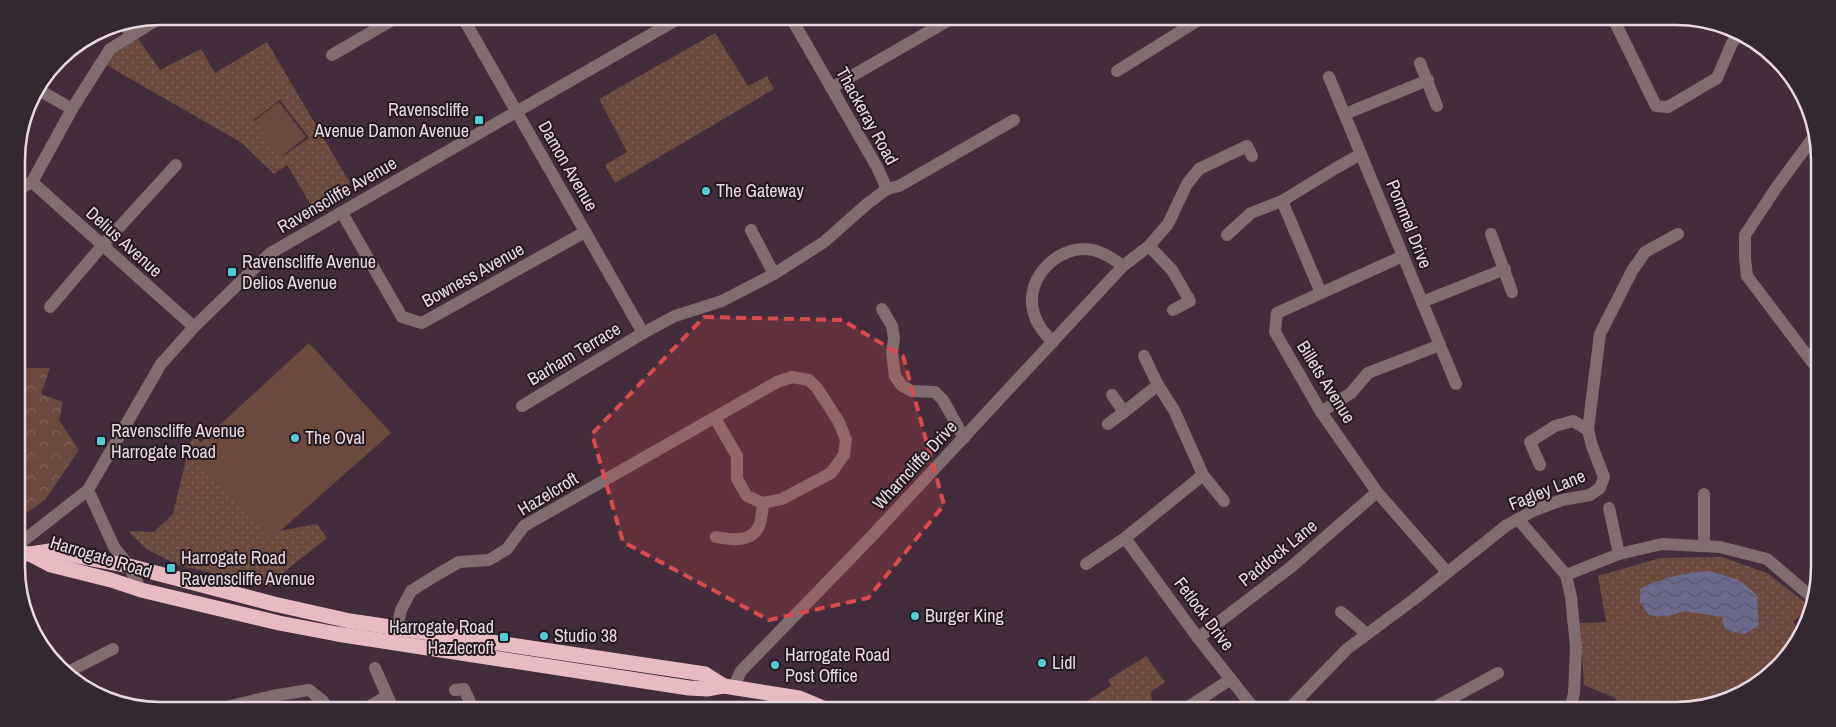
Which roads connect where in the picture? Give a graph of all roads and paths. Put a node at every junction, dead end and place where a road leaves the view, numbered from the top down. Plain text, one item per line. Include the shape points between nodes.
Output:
1 (384, 25) edge
2 (467, 25) edge
3 (667, 25) edge
4 (795, 25) edge
5 (940, 25) edge
6 (1191, 25) edge
7 (1616, 25) edge
8 (146, 26) edge
9 (129, 29) edge
10 (134, 33) junction
11 (1735, 39) edge
12 (332, 55) dead end
13 (1420, 63) dead end
14 (1117, 72) dead end
15 (1329, 77) dead end
16 (1428, 80) junction
17 (832, 88) junction
18 (43, 93) edge
19 (1437, 106) dead end
20 (72, 109) junction
21 (516, 111) junction
22 (1345, 114) junction
23 (1014, 120) dead end
24 (1810, 141) edge
25 (1361, 154) junction
26 (1252, 156) dead end
27 (176, 165) dead end
28 (32, 182) junction
29 (25, 186) edge
30 (887, 189) junction
31 (1282, 201) junction
32 (342, 213) junction
33 (751, 230) dead end
34 (585, 232) junction
35 (1491, 234) dead end
36 (1678, 234) dead end
37 (1228, 235) dead end
38 (102, 246) junction
39 (1148, 246) junction
40 (1403, 256) junction
41 (1123, 266) junction
42 (1505, 269) junction
43 (774, 274) junction
44 (1512, 292) dead end
45 (1321, 293) junction
46 (1422, 302) junction
47 (50, 307) dead end
48 (882, 309) dead end
49 (1173, 310) dead end
50 (194, 327) junction
51 (643, 333) junction
52 (1053, 342) junction
53 (1440, 345) junction
54 (1144, 356) dead end
55 (1811, 361) edge
56 (1456, 384) dead end
57 (1158, 385) junction
58 (1112, 395) dead end
59 (522, 406) dead end
60 (1124, 412) junction
61 (1321, 412) junction
62 (715, 418) junction
63 (1108, 424) dead end
64 (1588, 430) junction
65 (964, 438) junction
66 (1540, 465) dead end
67 (1203, 476) junction
68 (88, 490) junction
69 (1377, 492) junction
70 (1704, 494) dead end
71 (1224, 501) dead end
72 (763, 503) junction
73 (1609, 508) dead end
74 (1518, 519) junction
75 (716, 537) dead end
76 (1125, 538) junction
77 (1704, 546) junction
78 (25, 547) edge
79 (25, 550) edge
80 (25, 552) edge
81 (1619, 554) junction
82 (1086, 564) dead end
83 (129, 566) junction
84 (1448, 572) junction
85 (1566, 575) junction
86 (142, 590) junction
87 (1808, 594) edge
88 (1341, 612) dead end
89 (397, 628) junction
90 (1367, 634) junction
91 (1198, 638) junction
92 (113, 649) dead end
93 (375, 668) dead end
94 (73, 669) edge
95 (1498, 673) dead end
96 (1231, 679) junction
97 (729, 687) junction
98 (455, 690) dead end
99 (387, 696) junction
100 (247, 702) edge
101 (324, 702) edge
102 (377, 702) edge
103 (390, 702) edge
104 (470, 702) edge
105 (789, 702) edge
106 (1195, 702) edge
107 (1250, 702) edge
108 (1295, 702) edge
109 (1443, 702) edge
110 (1572, 702) edge

1 - 12 street
2 - 21 street, Damon Avenue
3 - 21 street, Ravenscliffe Avenue
4 - 17 street, Thackeray Road
5 - 17 street
6 - 14 street
7 - 11 street via 1656,106 1668,106 1717,78
8 - 10 street
9 - 10 street
10 - 20 street via 110,49
13 - 16 street
15 - 22 street, Pommel Drive
16 - 19 street
16 - 22 street
17 - 30 street, Thackeray Road
18 - 20 street
20 - 28 street
21 - 32 street, Ravenscliffe Avenue
21 - 34 street, Damon Avenue
22 - 25 street, Pommel Drive
23 - 30 street via 899,186
24 - 55 street via 1745,235 1745,258 1748,276
25 - 31 street
25 - 40 street, Pommel Drive
26 - 39 street, Wharncliffe Drive via 1247,146 1199,169 1187,184 1168,224
27 - 38 street
28 - 29 street
28 - 38 street, Delius Avenue
30 - 43 street, Thackeray Road via 824,242
31 - 37 street via 1251,213
31 - 45 street
32 - 34 street, Bowness Avenue via 402,317 422,324
32 - 50 street, Ravenscliffe Avenue via 269,254
33 - 43 street
34 - 51 street, Damon Avenue
35 - 42 street
36 - 64 street, Fagley Lane via 1645,252 1632,270 1600,334
38 - 47 street
38 - 50 street, Delius Avenue
39 - 41 street, Wharncliffe Drive
39 - 49 street via 1172,270 1190,301
40 - 45 street, Billets Avenue
40 - 46 street, Pommel Drive
41 - 52 street, Wharncliffe Drive
41 - 52 street via 1092,250 1075,250 1048,263 1034,287 1032,309 1042,331
42 - 44 street
42 - 46 street
43 - 51 street, Thackeray Road via 722,301 675,316
45 - 61 street, Billets Avenue via 1277,314 1275,332
46 - 53 street, Pommel Drive
48 - 65 street via 892,326 895,376 902,386 912,391 935,392 943,400
50 - 68 street, Ravenscliffe Avenue via 161,364
51 - 59 street, Barham Terrace
52 - 65 street, Wharncliffe Drive
53 - 56 street, Pommel Drive
53 - 61 street via 1368,373 1350,393
54 - 57 street
57 - 60 street
57 - 67 street via 1174,410
58 - 60 street
60 - 63 street
61 - 69 street, Billets Avenue
62 - 72 street via 737,456 737,479 747,496
62 - 72 street, Hazelcroft via 777,382 792,377 809,380 839,422 846,440 844,455 831,472 782,499
62 - 89 street, Hazelcroft via 524,526 507,550 489,560 460,562 411,591 401,610
64 - 66 street via 1574,421 1555,426 1530,442
64 - 74 street, Fagley Lane via 1604,477 1600,488 1590,495 1562,500
65 - 97 street, Wharncliffe Drive via 741,670
67 - 71 street
67 - 76 street
68 - 78 street, Ravenscliffe Avenue
68 - 83 street via 114,547
69 - 84 street, Billets Avenue
69 - 91 street, Paddock Lane via 1291,567
70 - 77 street
72 - 75 street via 759,526 753,534 733,541
73 - 81 street
74 - 84 street, Fagley Lane
74 - 85 street
76 - 82 street
76 - 91 street, Fetlock Drive
77 - 81 street via 1662,544
77 - 87 street via 1767,559
79 - 83 highway, Harrogate Road via 50,551
80 - 86 highway, Harrogate Road via 51,565
81 - 85 street
83 - 86 street
83 - 89 highway, Harrogate Road via 274,604
84 - 90 street, Fagley Lane
85 - 110 street via 1576,647
86 - 97 highway, Harrogate Road via 337,634 689,688
88 - 90 street
89 - 97 highway, Harrogate Road via 705,674
90 - 108 street, Fagley Lane via 1347,649
91 - 96 street, Fetlock Drive
92 - 94 street
93 - 99 street
95 - 109 street
96 - 106 street
96 - 107 street, Fetlock Drive
97 - 105 highway, Harrogate Road
98 - 104 street via 464,688
99 - 102 street
99 - 103 street
100 - 101 street via 309,690

